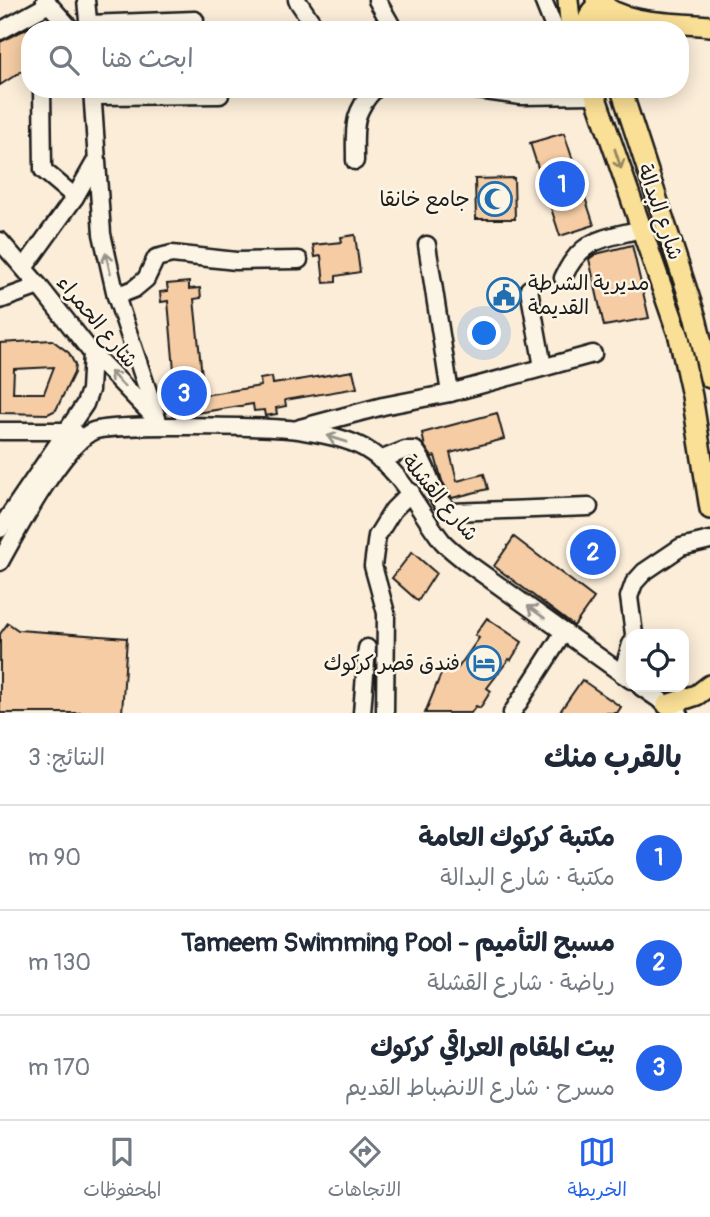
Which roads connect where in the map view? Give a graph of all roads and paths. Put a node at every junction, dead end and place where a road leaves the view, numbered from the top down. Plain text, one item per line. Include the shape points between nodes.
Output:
1 (86, 0) edge
2 (297, 0) edge
3 (377, 0) edge
4 (543, 0) edge
5 (568, 0) edge
6 (47, 2) edge
7 (602, 8) edge
8 (195, 20) dead end
9 (64, 21) edge
10 (88, 21) edge
11 (180, 21) edge
12 (311, 21) edge
13 (389, 21) edge
14 (551, 21) edge
15 (570, 21) edge
16 (587, 21) edge
17 (659, 21) edge
18 (689, 24) edge
19 (710, 26) edge
20 (0, 31) edge
21 (42, 98) edge
22 (93, 98) edge
23 (363, 98) edge
24 (595, 98) edge
25 (624, 98) edge
26 (636, 98) edge
27 (642, 150) junction
28 (355, 161) dead end
29 (95, 162) junction
30 (75, 197) junction
31 (641, 229) junction
32 (0, 241) edge
33 (428, 246) dead end
34 (299, 260) dead end
35 (24, 268) junction
36 (563, 278) dead end
37 (39, 286) junction
38 (529, 289) dead end
39 (116, 296) junction
40 (0, 300) edge
41 (92, 354) junction
42 (593, 354) dead end
43 (543, 367) junction
44 (710, 378) edge
45 (450, 393) junction
46 (161, 424) junction
47 (0, 430) edge
48 (294, 430) junction
49 (67, 431) junction
50 (96, 431) junction
51 (380, 460) junction
52 (411, 492) junction
53 (589, 507) dead end
54 (710, 509) edge
55 (0, 529) edge
56 (710, 540) edge
57 (0, 562) edge
58 (633, 629) edge
59 (564, 632) junction
60 (367, 648) dead end
61 (626, 676) edge
62 (710, 685) edge
63 (648, 692) edge
64 (673, 709) edge
65 (362, 713) edge
66 (385, 713) edge
67 (512, 713) edge

1 - 10 street
2 - 12 street
3 - 13 street
4 - 14 street
5 - 15 main road
6 - 9 street
6 - 20 street
7 - 16 main road
7 - 17 main road
8 - 11 street
18 - 19 main road
21 - 30 street via 43,170
22 - 29 street
23 - 28 street via 355,116
24 -> 31 main road, شارع البدالة
25 - 27 main road, شارع البدالة
26 - 27 main road
27 - 44 main road, شارع البدالة via 696,317
29 - 30 street
39 -> 29 street via 102,234
30 - 35 street
31 - 36 street via 583,247
31 - 54 main road, شارع البدالة via 686,364
32 - 35 street, شارع الحمراء
33 - 45 street
34 - 39 street via 236,261 173,254 156,258 146,279
35 - 37 street, شارع الحمراء
37 - 40 street
37 - 41 street, شارع الحمراء
38 - 43 street
39 - 46 street
46 -> 41 street, شارع الحمراء
41 - 49 street via 90,390
42 - 43 street
43 - 45 street
45 - 48 street
46 - 48 street, شارع القشلة
46 - 50 street, شارع القشلة
47 - 49 street, شارع القشلة
51 -> 48 street, شارع القشلة via 337,437
49 - 50 street, شارع القشلة
49 - 55 street
50 - 57 street via 48,480
51 - 52 street, شارع القشلة
51 - 53 street via 415,450 443,507 452,512
59 -> 52 street, شارع القشلة via 444,543
52 - 66 street via 377,536 373,566 386,613
56 - 58 street via 681,547 634,583 629,597
59 - 61 street, شارع القشلة
59 - 67 street
60 - 65 street
62 - 64 main road
63 - 64 street

